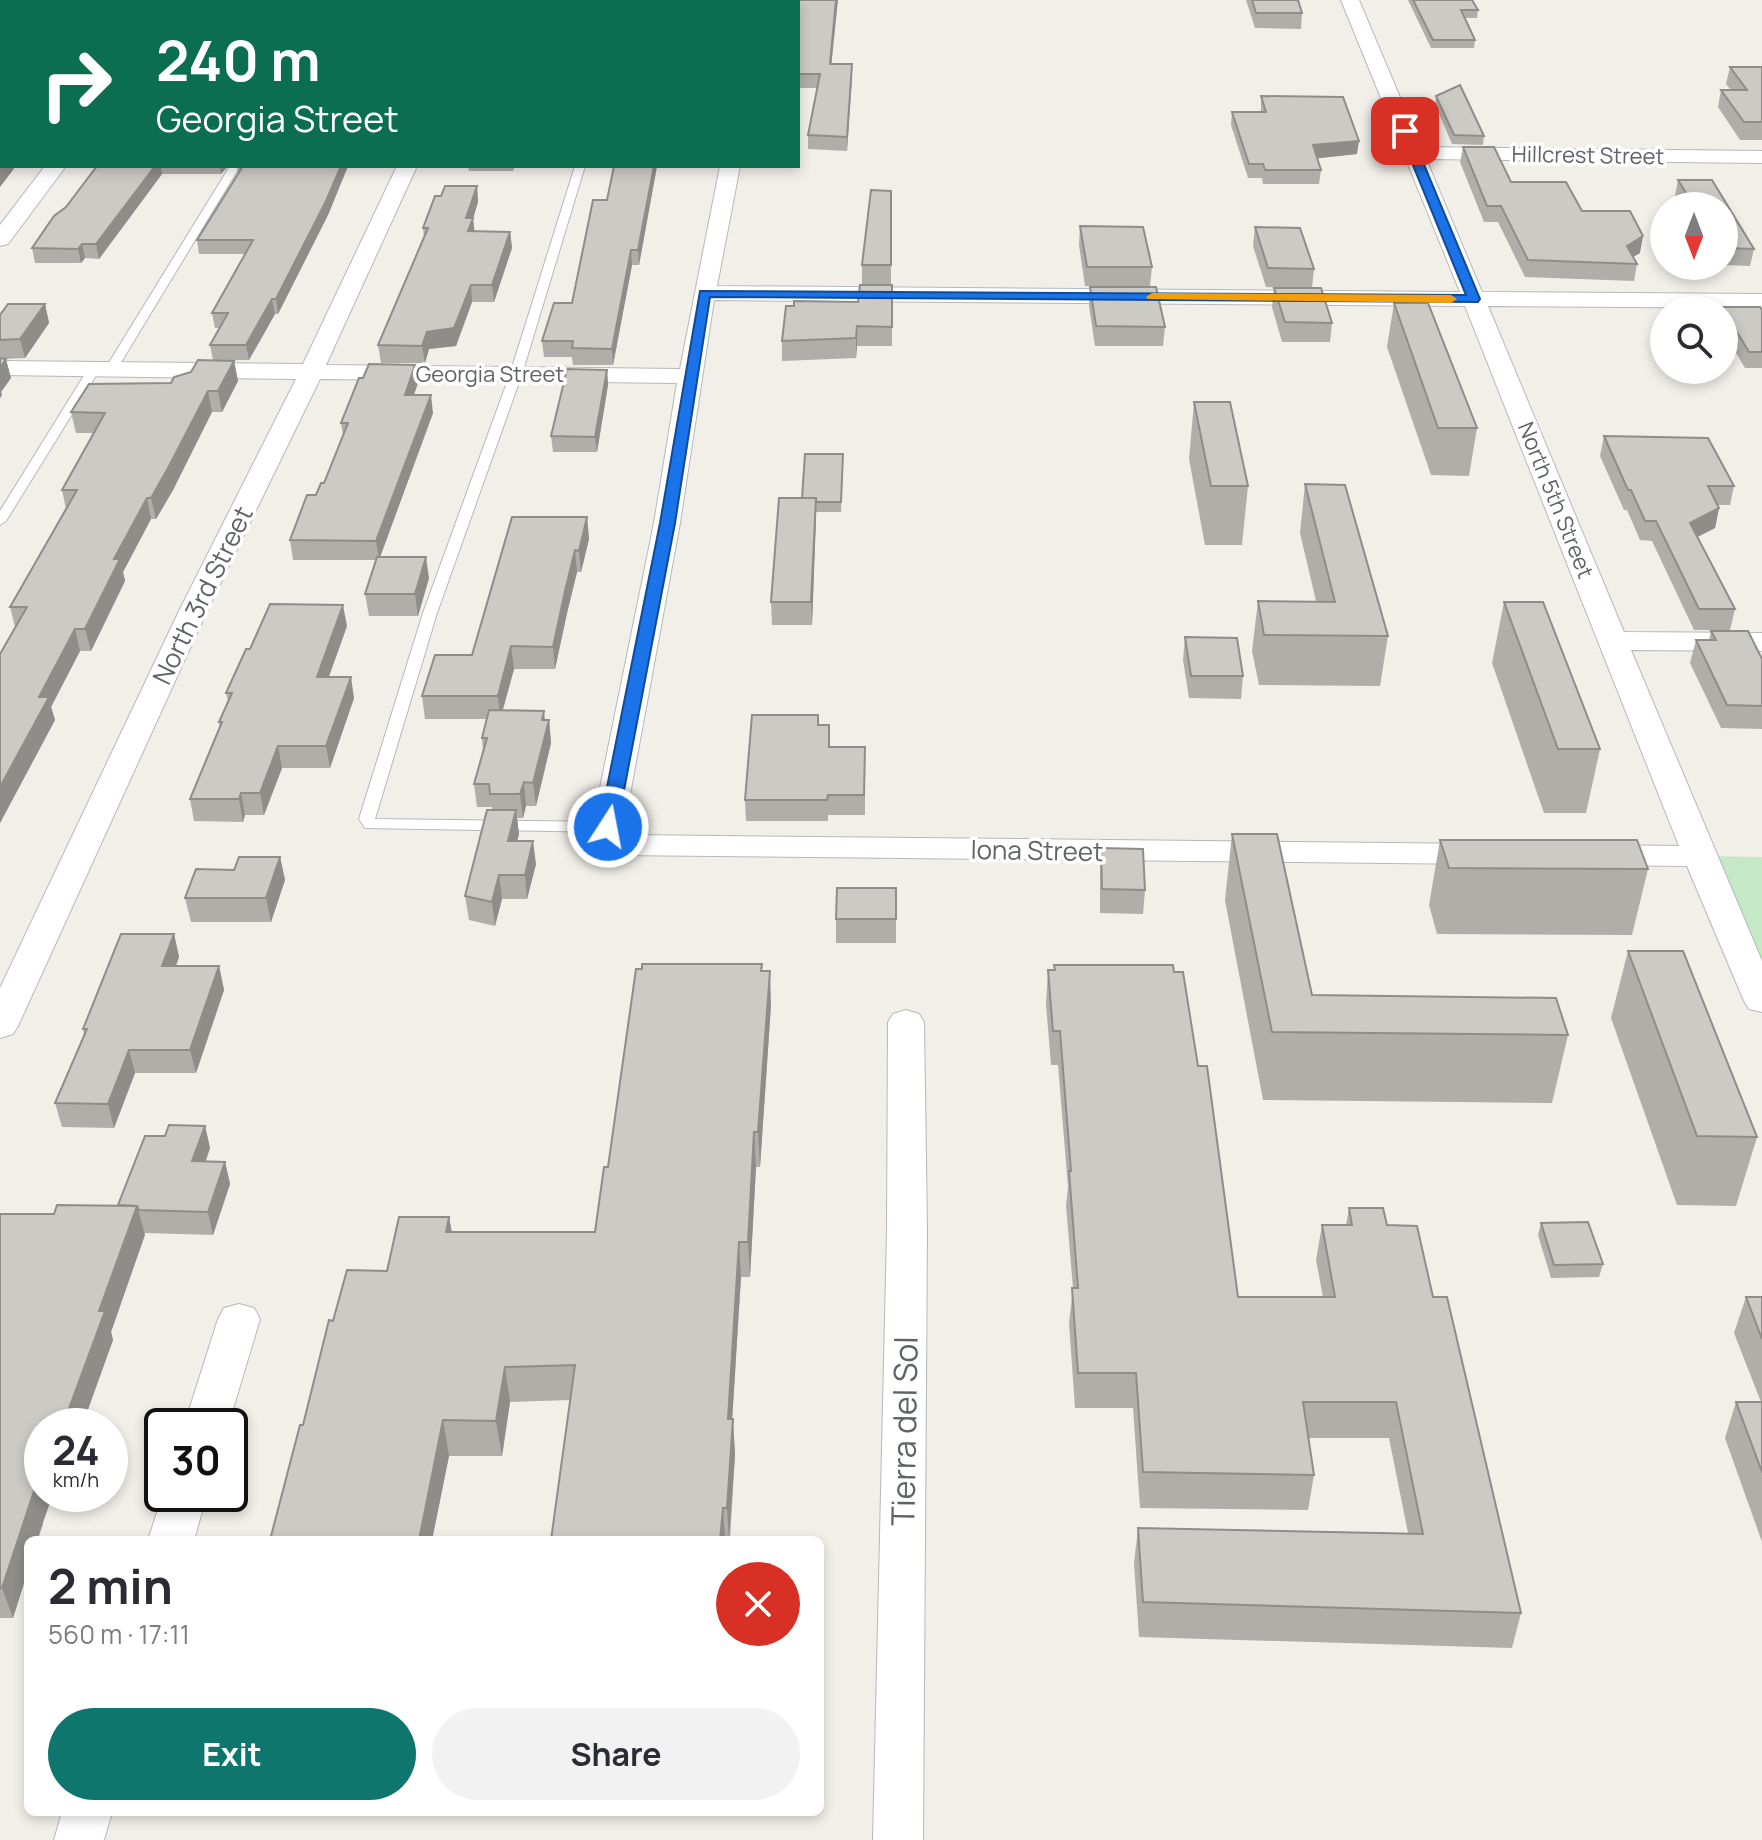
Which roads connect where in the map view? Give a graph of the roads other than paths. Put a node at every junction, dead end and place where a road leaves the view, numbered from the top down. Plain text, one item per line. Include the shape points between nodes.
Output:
1 (1350, 0) edge
2 (1414, 153) junction
3 (1762, 157) edge
4 (54, 168) edge
5 (234, 168) edge
6 (406, 168) edge
7 (579, 168) edge
8 (730, 168) edge
9 (0, 239) edge
10 (704, 293) junction
11 (1474, 299) junction
12 (1762, 301) edge
13 (0, 368) edge
14 (103, 369) junction
15 (311, 372) junction
16 (516, 374) junction
17 (692, 376) junction
18 (0, 521) edge
19 (1613, 641) junction
20 (1762, 642) edge
21 (612, 836) junction
22 (1508, 855) edge
23 (1571, 855) edge
24 (1699, 856) junction
25 (1762, 1001) edge
26 (906, 1022) dead end
27 (0, 1026) edge
28 (239, 1319) dead end
29 (212, 1408) edge
30 (180, 1512) edge
31 (172, 1536) edge
32 (86, 1816) edge
33 (79, 1840) edge
34 (898, 1840) edge

1 - 2 street, North 5th Street
2 - 3 street, Hillcrest Street
2 - 11 street, North 5th Street
4 - 9 street
5 - 14 lane
6 - 15 street, North 3rd Street
7 - 16 lane
8 - 10 street
10 - 11 street
10 - 17 street
11 - 12 street
11 - 19 street, North 5th Street
13 - 14 street, Georgia Street
14 - 15 street, Georgia Street
14 - 18 lane
15 - 16 street, Georgia Street
15 - 27 street, North 3rd Street via 186,625
16 - 17 street, Georgia Street
16 - 21 lane via 430,613 367,819 370,825
17 - 21 street
19 - 20 street
19 - 24 street, North 5th Street
21 - 22 street, Iona Street
23 - 24 street
24 - 25 street, North 5th Street
26 - 34 street, Tierra del Sol
28 - 29 street
30 - 31 street
32 - 33 street

